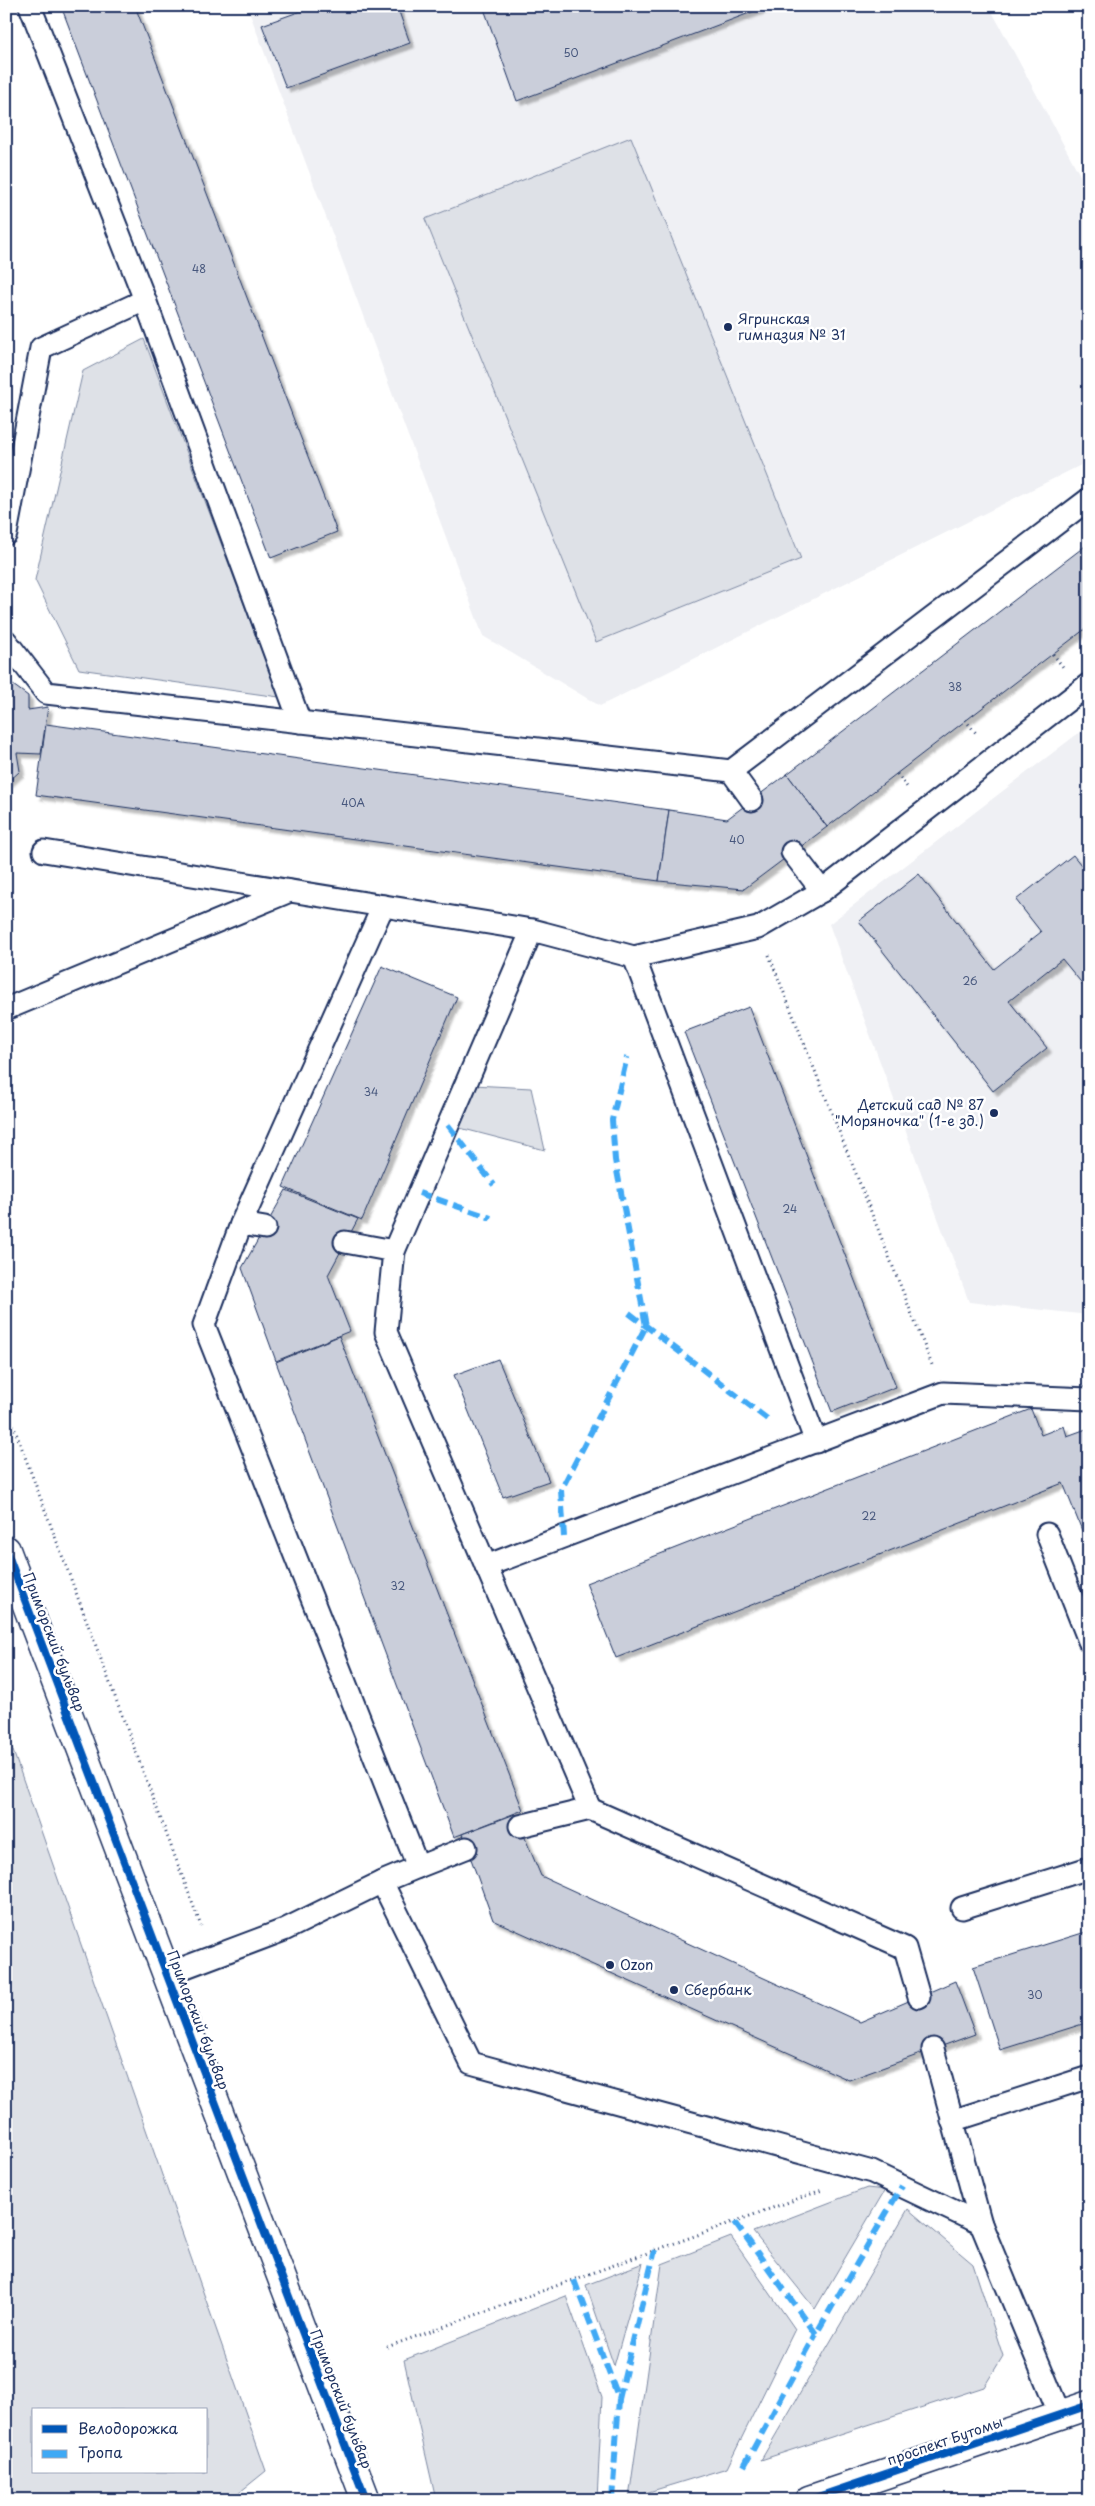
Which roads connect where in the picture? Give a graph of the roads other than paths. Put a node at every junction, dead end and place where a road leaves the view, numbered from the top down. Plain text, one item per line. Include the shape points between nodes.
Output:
1 (30, 6) edge
2 (145, 300) junction
3 (1089, 499) edge
4 (6, 534) edge
5 (6, 641) edge
6 (1089, 684) edge
7 (300, 722) junction
8 (731, 771) junction
9 (752, 800) dead end
10 (44, 851) dead end
11 (792, 852) dead end
12 (290, 891) junction
13 (822, 891) junction
14 (383, 906) junction
15 (532, 930) junction
16 (634, 957) junction
17 (6, 1008) edge
18 (241, 1224) junction
19 (265, 1228) dead end
20 (345, 1242) dead end
21 (394, 1251) junction
22 (1089, 1399) edge
23 (816, 1442) junction
24 (1047, 1534) dead end
25 (6, 1550) edge
26 (486, 1566) junction
27 (1089, 1641) edge
28 (590, 1809) junction
29 (520, 1826) dead end
30 (466, 1848) dead end
31 (418, 1867) junction
32 (1089, 1868) edge
33 (382, 1882) junction
34 (962, 1908) dead end
35 (167, 1974) junction
36 (919, 1997) dead end
37 (933, 2049) dead end
38 (1089, 2077) edge
39 (952, 2120) junction
40 (981, 2224) junction
41 (1089, 2405) edge
42 (1060, 2415) junction
43 (366, 2500) edge
44 (809, 2500) edge

1 - 2 lane
2 - 4 lane via 41,348
2 - 7 lane
3 - 8 lane
5 - 7 lane via 46,693
6 - 13 lane
7 - 8 lane
8 - 9 lane
10 - 12 lane
11 - 13 lane
12 - 14 lane
12 - 17 lane
13 - 16 lane via 758,928
14 - 15 lane
14 - 18 lane
15 - 16 lane
15 - 21 lane
16 - 23 lane
18 - 19 lane
18 - 31 lane via 204,1325
20 - 21 lane
21 - 26 lane via 386,1332
22 - 23 lane via 943,1393
23 - 26 lane
24 - 27 lane
25 - 35 street, Приморский бульвар
26 - 28 lane
28 - 29 lane
28 - 36 lane via 905,1948
30 - 31 lane
31 - 33 lane
32 - 34 lane
33 - 35 lane via 284,1930
33 - 40 lane via 471,2063 872,2172
35 - 43 street, Приморский бульвар
37 - 39 lane
38 - 39 lane
39 - 40 lane
40 - 42 lane
41 - 42 street, проспект Бутомы
42 - 44 street, проспект Бутомы

